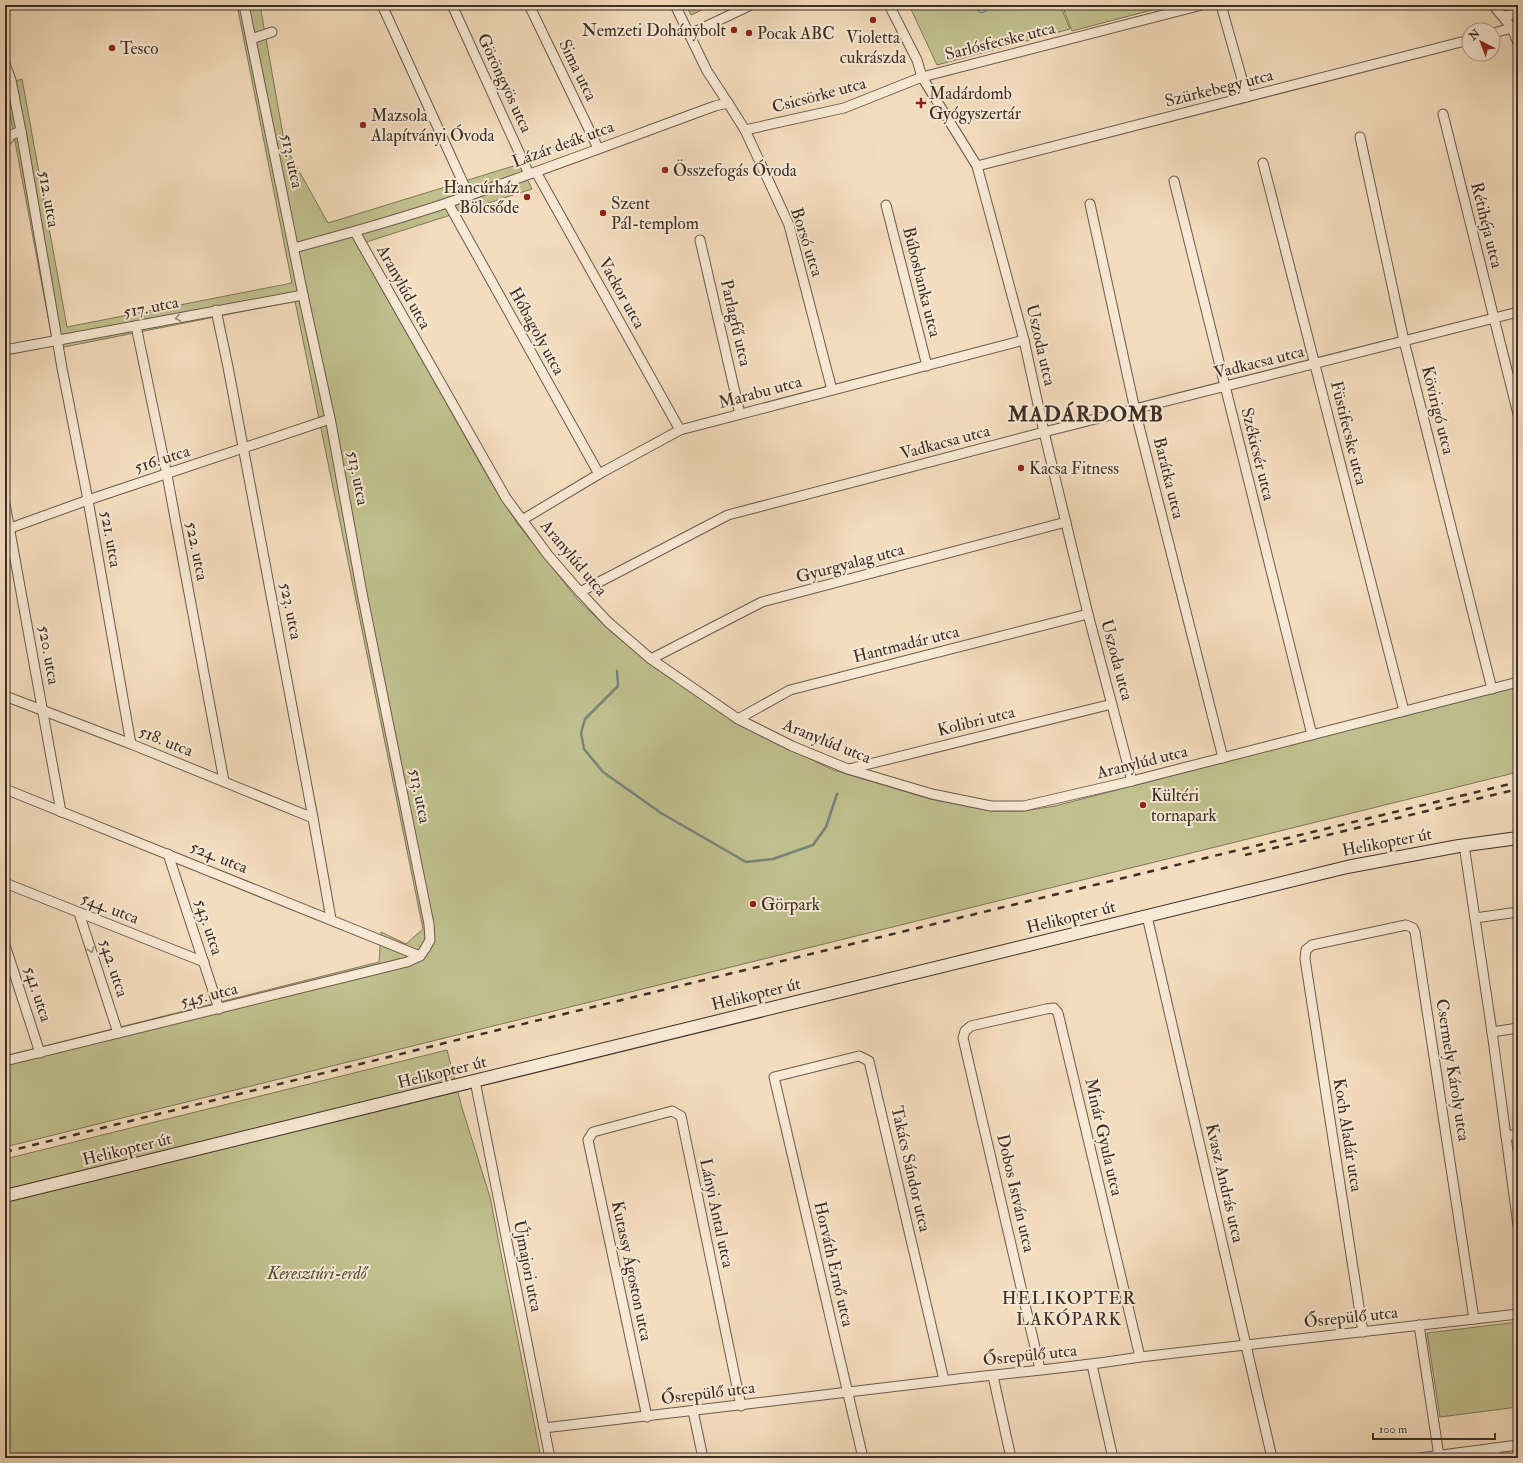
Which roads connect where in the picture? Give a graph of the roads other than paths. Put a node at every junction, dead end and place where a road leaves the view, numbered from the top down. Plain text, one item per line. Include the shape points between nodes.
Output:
1 (244, 5) edge
2 (382, 5) edge
3 (452, 5) edge
4 (529, 5) edge
5 (675, 5) edge
6 (751, 5) edge
7 (890, 5) edge
8 (1202, 5) edge
9 (1221, 5) edge
10 (1493, 5) edge
11 (1518, 14) edge
12 (1503, 16) junction
13 (1512, 28) junction
14 (1501, 31) edge
15 (272, 32) dead end
16 (690, 34) junction
17 (251, 38) junction
18 (1461, 42) edge
19 (1518, 43) edge
20 (5, 64) edge
21 (922, 77) junction
22 (1247, 97) junction
23 (728, 102) junction
24 (1443, 114) dead end
25 (745, 130) junction
26 (21, 131) junction
27 (1360, 136) dead end
28 (5, 143) edge
29 (598, 148) junction
30 (1262, 163) dead end
31 (977, 166) junction
32 (533, 173) junction
33 (1174, 181) dead end
34 (469, 196) junction
35 (448, 202) junction
36 (1090, 204) dead end
37 (886, 206) dead end
38 (355, 232) junction
39 (700, 240) dead end
40 (294, 248) junction
41 (303, 295) junction
42 (216, 310) junction
43 (1518, 312) edge
44 (1494, 318) junction
45 (136, 326) junction
46 (57, 340) junction
47 (1024, 340) junction
48 (1404, 341) junction
49 (5, 350) edge
50 (1315, 364) junction
51 (927, 366) junction
52 (1224, 387) junction
53 (832, 390) junction
54 (1135, 410) junction
55 (740, 414) junction
56 (1518, 414) edge
57 (330, 419) junction
58 (680, 430) junction
59 (1044, 432) junction
60 (244, 449) junction
61 (599, 474) junction
62 (166, 475) junction
63 (88, 500) junction
64 (5, 504) edge
65 (522, 520) junction
66 (1066, 522) junction
67 (7, 529) edge
68 (580, 592) junction
69 (1088, 614) junction
70 (651, 659) junction
71 (1518, 682) edge
72 (1492, 689) junction
73 (5, 696) edge
74 (1112, 704) junction
75 (43, 710) junction
76 (1404, 711) junction
77 (738, 719) junction
78 (1312, 735) junction
79 (131, 744) junction
80 (1223, 758) junction
81 (848, 769) junction
82 (224, 781) junction
83 (1132, 781) junction
84 (5, 789) edge
85 (60, 812) junction
86 (313, 818) junction
87 (1518, 838) edge
88 (1464, 846) junction
89 (168, 854) junction
90 (5, 883) edge
91 (1518, 912) edge
92 (79, 913) junction
93 (1147, 916) junction
94 (1475, 918) junction
95 (330, 919) junction
96 (5, 945) edge
97 (1312, 945) joint
98 (420, 956) junction
99 (204, 962) junction
100 (220, 1009) junction
101 (972, 1026) joint
102 (1518, 1028) edge
103 (1492, 1032) junction
104 (118, 1033) junction
105 (40, 1053) junction
106 (5, 1061) edge
107 (774, 1077) joint
108 (475, 1081) junction
109 (593, 1132) joint
110 (1518, 1134) edge
111 (1506, 1136) junction
112 (5, 1196) edge
113 (1518, 1225) edge
114 (1518, 1314) edge
115 (1474, 1319) junction
116 (1419, 1325) junction
117 (1363, 1332) junction
118 (1246, 1345) junction
119 (1140, 1357) junction
120 (1092, 1365) junction
121 (1040, 1369) junction
122 (993, 1376) junction
123 (944, 1380) junction
124 (848, 1392) junction
125 (741, 1406) junction
126 (693, 1411) junction
127 (647, 1417) junction
128 (544, 1428) junction
129 (1518, 1445) edge
130 (1494, 1448) junction
131 (1438, 1456) junction
132 (550, 1458) edge
133 (703, 1458) edge
134 (863, 1458) edge
135 (1011, 1458) edge
136 (1113, 1458) edge
137 (1272, 1458) edge
138 (1419, 1458) edge
139 (1496, 1458) edge

1 - 17 street, 513. utca
2 - 34 street
3 - 32 street, Göröngyös utca
4 - 29 street, Sima utca
5 - 16 street, Borsó utca
6 - 16 street
7 - 21 street, Uszoda utca via 917,60
8 - 21 street, Sarlósfecske utca
9 - 22 street
10 - 12 street
11 - 12 street
12 - 13 street
13 - 14 street
13 - 19 street
15 - 17 street
16 - 23 street, Borsó utca via 707,71
17 - 40 street, 513. utca
18 - 22 street, Szürkebegy utca
20 - 26 street, 512. utca via 11,80
21 - 25 street, Csicsörke utca via 844,108
21 - 31 street, Uszoda utca
22 - 31 street, Szürkebegy utca
23 - 25 street, Borsó utca
23 - 29 street, Lázár deák utca
24 - 44 street, Rétihéja utca
25 - 53 street, Borsó utca via 789,225
26 - 28 street via 11,135
26 - 46 street, 512. utca
27 - 48 street, Kövirigó utca
29 - 32 street, Lázár deák utca
30 - 50 street, Füstifecske utca
31 - 47 street, Uszoda utca
32 - 34 street, Lázár deák utca
32 - 58 street, Vackor utca
33 - 52 street, Székicsér utca
34 - 35 street, Lázár deák utca
35 - 38 street, Lázár deák utca
35 - 61 street, Hóbagoly utca
36 - 54 street, Barátka utca
37 - 51 street, Búbosbanka utca
38 - 40 street, Lázár deák utca
38 - 65 street, Aranylúd utca via 492,474
39 - 55 street, Parlagfű utca
40 - 41 street, 513. utca
41 - 42 street, 517. utca
41 - 57 street, 513. utca
42 -> 45 street, 517. utca
42 - 60 street, 523. utca
43 - 44 street, Vadkacsa utca
44 - 48 street, Vadkacsa utca
44 - 56 street, Rétihéja utca
45 - 46 street, 517. utca
45 - 62 street, 522. utca
46 - 49 street, 517. utca
46 - 63 street, 521. utca
47 - 51 street, Marabu utca
47 - 59 street, Uszoda utca
48 - 50 street, Vadkacsa utca
48 - 72 street, Kövirigó utca
50 - 52 street, Vadkacsa utca
50 - 76 street, Füstifecske utca
51 - 53 street, Marabu utca
52 - 54 street, Vadkacsa utca
52 - 78 street, Székicsér utca
53 - 55 street, Marabu utca
54 - 59 street, Vadkacsa utca
54 - 80 street, Barátka utca
55 - 58 street, Marabu utca
57 - 60 street, 516. utca
57 - 98 street, 513. utca via 429,924 430,940
58 - 61 street, Marabu utca
59 - 66 street, Uszoda utca
59 - 68 street, Vadkacsa utca via 728,515
60 - 62 street, 516. utca
60 - 86 street, 523. utca
61 - 65 street, Marabu utca
62 - 63 street, 516. utca
62 - 82 street, 522. utca
63 - 67 street, 516. utca
63 - 79 street, 521. utca
64 - 67 street, 520. utca
65 - 68 street, Aranylúd utca
66 - 69 street, Uszoda utca
66 - 70 street, Gyurgyalag utca via 762,602
67 - 75 street, 520. utca
68 - 70 street, Aranylúd utca via 608,622
69 - 74 street, Uszoda utca
69 - 77 street, Hantmadár utca via 790,690
70 - 77 street, Aranylúd utca
71 - 72 street, Aranylúd utca
72 - 76 street, Aranylúd utca
73 - 75 street, 518. utca
74 - 81 street, Kolibri utca
74 - 83 street, Uszoda utca
75 - 79 street, 518. utca
75 - 85 street, 520. utca
76 - 78 street, Aranylúd utca
77 - 81 street, Aranylúd utca via 792,746
78 - 80 street, Aranylúd utca
79 - 82 street, 518. utca
80 - 83 street, Aranylúd utca
81 - 83 street, Aranylúd utca via 932,794 991,806 1024,806
82 - 86 street, 518. utca
84 - 85 street, 524. utca
85 - 89 street, 524. utca
86 - 95 street, 523. utca
87 - 88 street, Helikopter út
88 - 93 street, Helikopter út via 1347,867
88 - 94 street
89 - 95 street, 524. utca
89 - 99 street, 543. utca
90 - 92 street, 544. utca
91 - 94 street
92 - 99 street, 544. utca
92 -> 104 street, 542. utca
93 - 108 street, Helikopter út
93 - 118 street, Kvasz András utca
94 - 103 street
95 - 98 street, 524. utca
96 - 105 street, 541. utca
97 - 115 street, Csermely Károly utca via 1406,925 1416,932
97 - 117 street, Koch Aladár utca via 1306,950 1305,959
98 - 100 street, 545. utca via 407,962
99 - 100 street, 543. utca
100 - 104 street, 545. utca
101 - 119 street, Minár Gyula utca via 1046,1009 1054,1008 1058,1013
101 - 121 street, Dobos István utca via 965,1031 963,1038
102 - 103 street
103 - 111 street
104 - 105 street, 545. utca
105 - 106 street, 545. utca
107 - 123 street, Takács Sándor utca via 859,1056 869,1061
107 - 124 street, Horváth Ernő utca
108 - 112 street, Helikopter út
108 - 128 street, Újmajori utca
109 - 125 street, Lányi Antal utca via 672,1111 681,1116
109 - 127 street, Kutassy Ágoston utca via 588,1140
110 - 111 street
111 - 113 street
114 - 115 street, Ősrepülő utca
115 - 116 street, Ősrepülő utca
116 - 117 street, Ősrepülő utca
116 - 131 street
117 - 118 street, Ősrepülő utca
118 - 119 street, Ősrepülő utca
118 - 137 street, Kvasz András utca
119 - 120 street, Ősrepülő utca
120 - 121 street, Ősrepülő utca
120 - 136 street
121 - 122 street, Ősrepülő utca
122 - 123 street, Ősrepülő utca
122 - 135 street
123 - 124 street, Ősrepülő utca
124 - 125 street, Ősrepülő utca
124 - 134 street, Horváth Ernő utca
125 - 126 street, Ősrepülő utca
126 - 127 street, Ősrepülő utca
126 - 133 street
127 - 128 street, Ősrepülő utca
128 - 132 street, Újmajori utca
129 - 130 street
130 - 131 street
130 - 139 street
131 - 138 street

